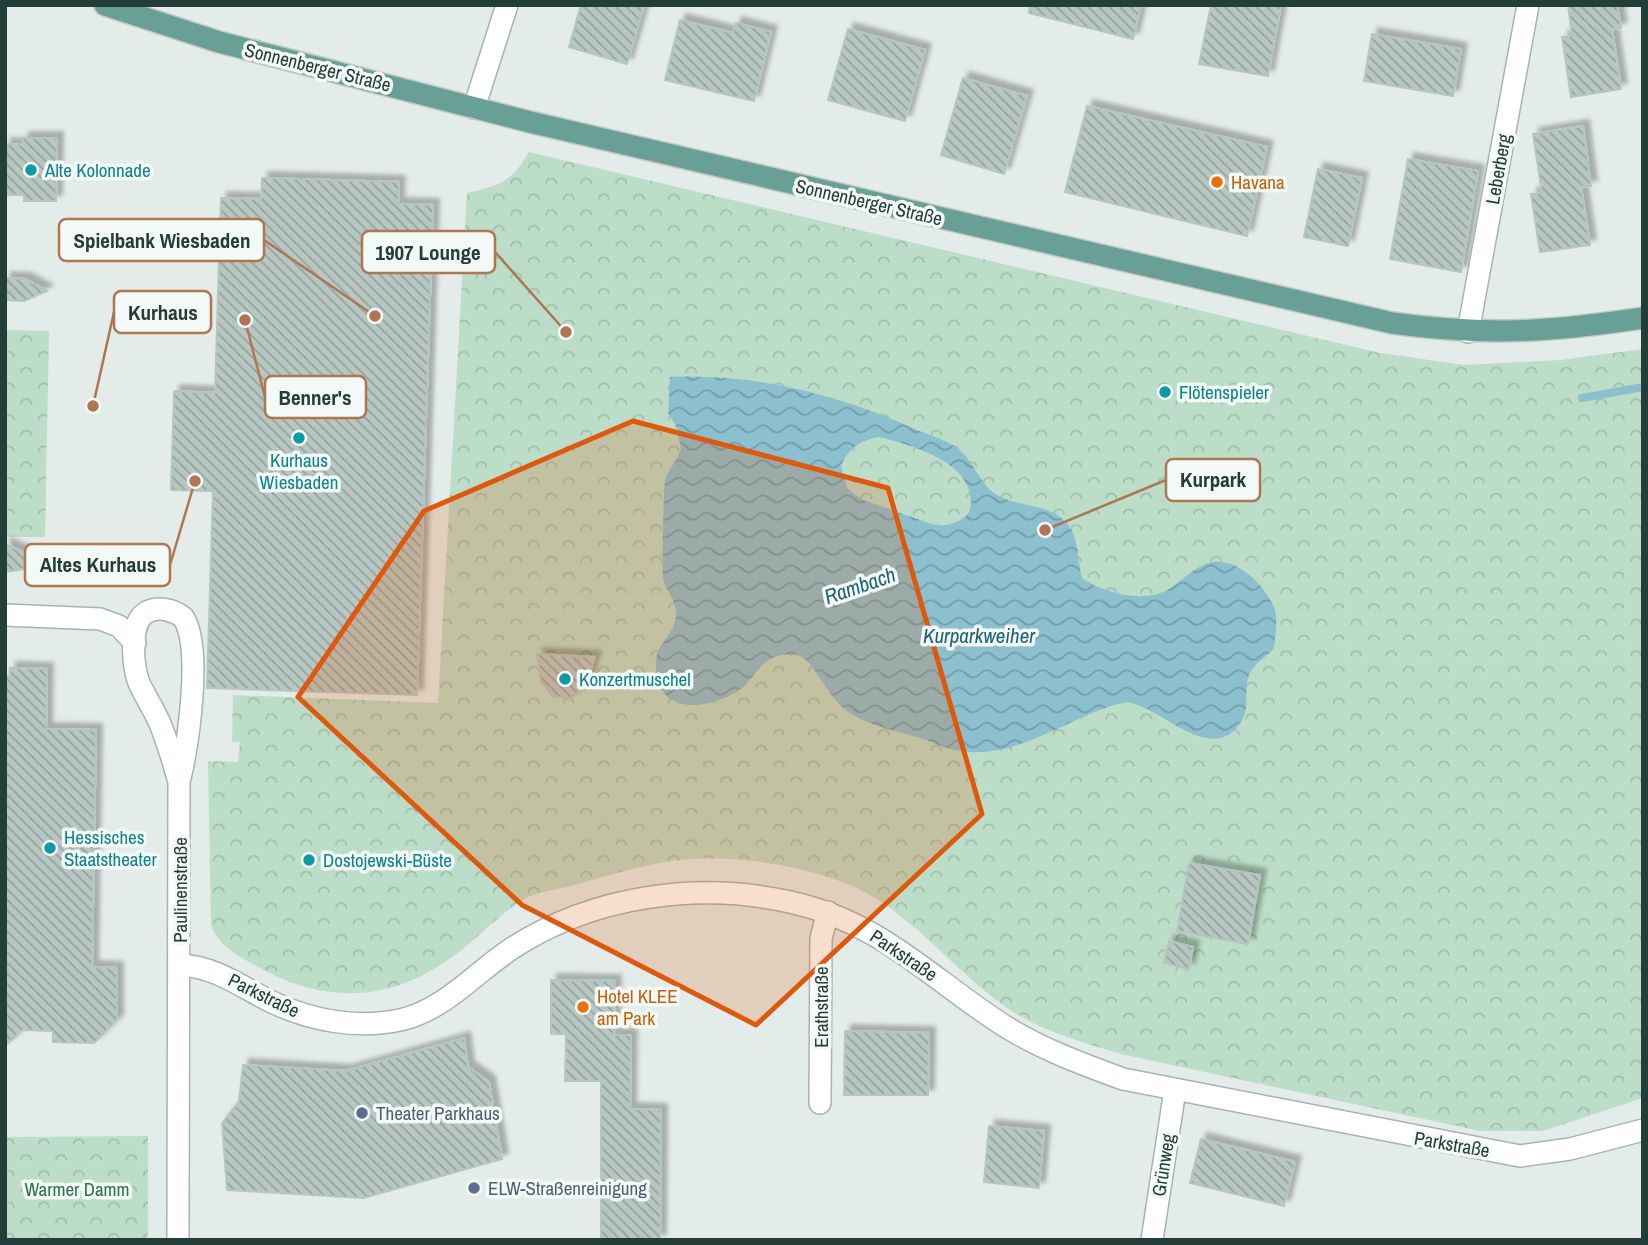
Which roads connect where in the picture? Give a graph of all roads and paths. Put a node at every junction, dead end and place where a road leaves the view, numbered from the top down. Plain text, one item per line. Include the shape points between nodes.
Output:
1 (105, 5) edge
2 (507, 5) edge
3 (1528, 5) edge
4 (474, 108) junction
5 (1643, 318) edge
6 (1468, 332) junction
7 (5, 615) edge
8 (135, 643) junction
9 (180, 782) junction
10 (828, 912) junction
11 (180, 965) junction
12 (1175, 1090) junction
13 (820, 1103) dead end
14 (1643, 1130) edge
15 (178, 1240) edge
16 (1152, 1240) edge

1 - 4 main road, Sonnenberger Straße via 230,44
2 - 4 street
3 - 6 street, Leberberg
4 - 6 main road, Sonnenberger Straße via 1392,323
5 - 6 main road, Sonnenberger Straße via 1549,331
7 - 8 street via 100,619 119,625
8 - 9 street via 139,682 161,726
8 - 9 street, Paulinenstraße via 142,616 155,610 177,613 190,630 190,730
9 - 11 street, Paulinenstraße
10 - 11 street, Parkstraße via 717,892 687,891 637,899 567,921 513,948 439,1004 402,1020 358,1024 315,1019 212,970
10 - 12 street, Parkstraße via 877,934 1029,1040 1068,1060 1123,1079
10 - 13 street, Erathstraße via 821,946
11 - 15 street, Paulinenstraße
12 - 14 street, Parkstraße via 1520,1156
12 - 16 street, Grünweg

